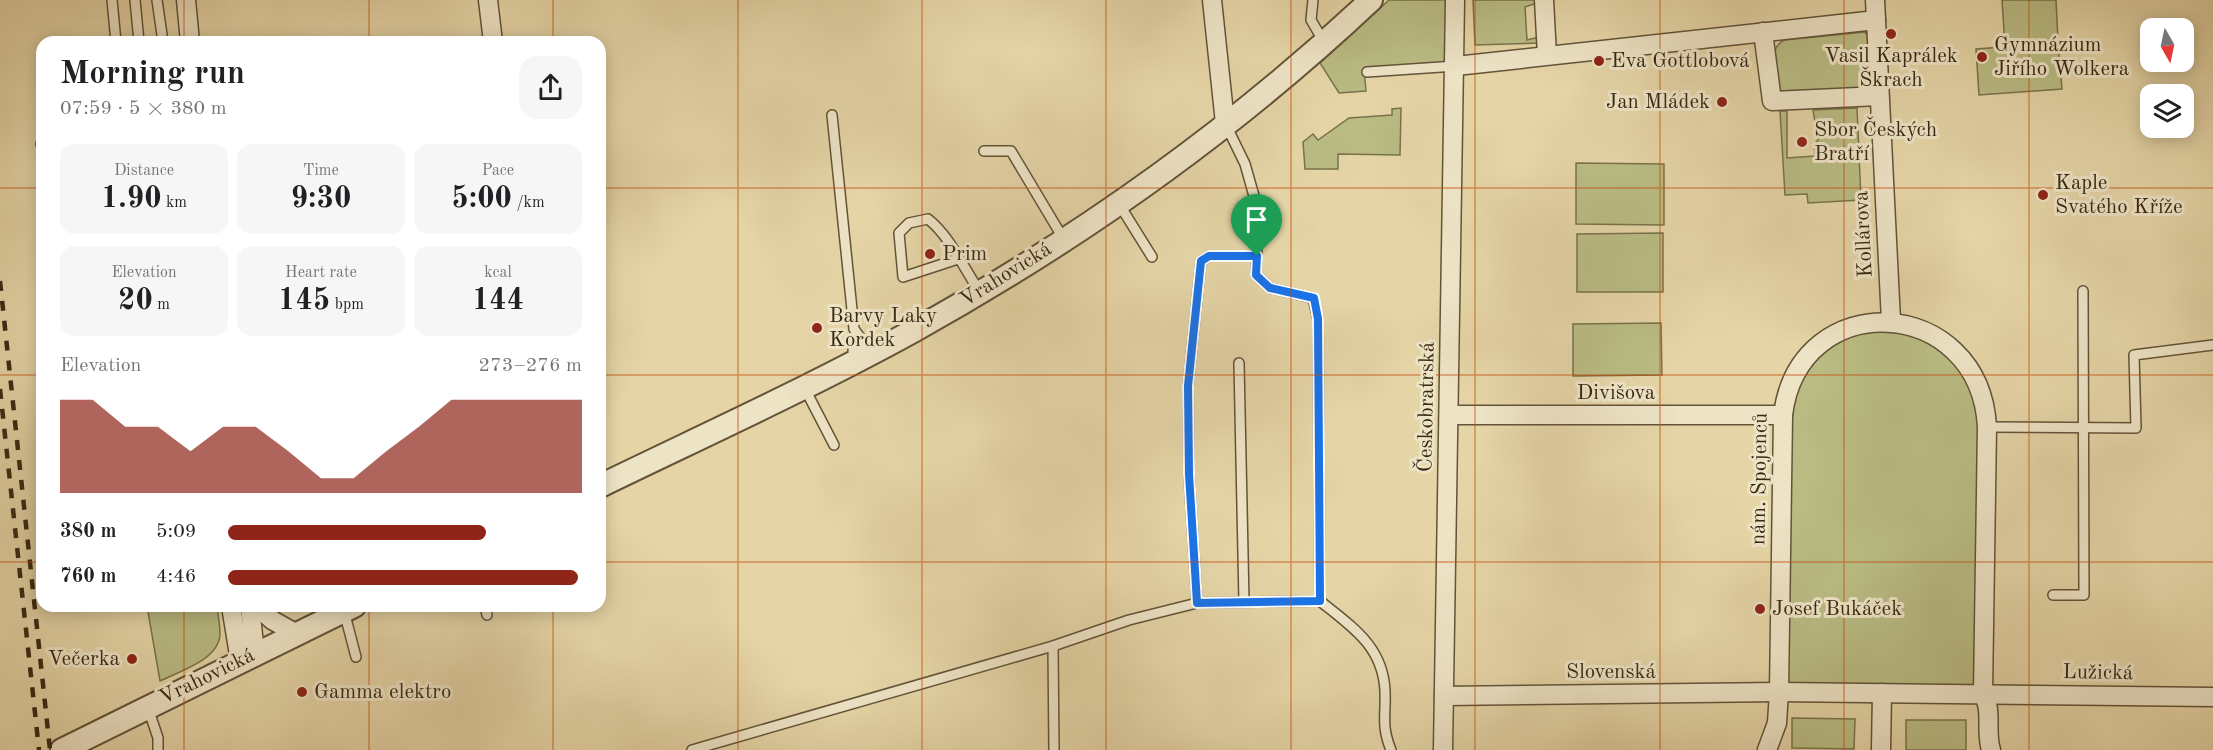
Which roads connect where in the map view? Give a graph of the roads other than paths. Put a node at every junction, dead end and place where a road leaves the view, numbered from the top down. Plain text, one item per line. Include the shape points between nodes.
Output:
1 (112, 0) edge
2 (135, 0) edge
3 (157, 0) edge
4 (186, 0) edge
5 (488, 0) edge
6 (1212, 0) edge
7 (1313, 0) edge
8 (1371, 0) edge
9 (1455, 0) edge
10 (1544, 0) edge
11 (1875, 0) edge
12 (1876, 20) junction
13 (1763, 32) junction
14 (115, 36) edge
15 (139, 36) edge
16 (162, 36) edge
17 (189, 36) edge
18 (492, 36) edge
19 (1324, 42) junction
20 (1547, 55) junction
21 (1456, 66) junction
22 (1367, 72) dead end
23 (1879, 96) junction
24 (832, 115) dead end
25 (1225, 123) junction
26 (984, 151) dead end
27 (1118, 202) junction
28 (1063, 238) junction
29 (1257, 256) junction
30 (1152, 257) dead end
31 (958, 259) junction
32 (2083, 291) dead end
33 (980, 292) junction
34 (1891, 321) junction
35 (2213, 345) edge
36 (857, 361) junction
37 (1239, 363) dead end
38 (804, 387) junction
39 (1450, 415) junction
40 (1783, 416) junction
41 (1987, 427) junction
42 (2085, 429) junction
43 (834, 445) dead end
44 (606, 483) edge
45 (2053, 595) dead end
46 (1320, 601) junction
47 (1244, 602) junction
48 (1197, 603) junction
49 (233, 612) edge
50 (250, 612) edge
51 (263, 612) edge
52 (341, 612) edge
53 (350, 612) edge
54 (297, 634) junction
55 (1053, 646) junction
56 (356, 657) dead end
57 (247, 658) junction
58 (1779, 692) junction
59 (1882, 693) junction
60 (1983, 693) junction
61 (1444, 696) junction
62 (2213, 697) edge
63 (147, 706) junction
64 (62, 750) edge
65 (158, 750) edge
66 (692, 750) edge
67 (1054, 750) edge
68 (1391, 750) edge
69 (1443, 750) edge
70 (1767, 750) edge
71 (1881, 750) edge
72 (1991, 750) edge

1 - 14 lane
2 - 15 lane
3 - 16 lane
4 - 17 street
5 - 18 street
6 - 25 street
7 - 19 lane via 1311,20
8 - 19 street, Vrahovická
9 - 21 street, Českobratrská
10 - 20 street
11 - 12 street, Kollárova
12 - 13 street
12 - 23 street, Kollárova
13 - 20 street
13 - 23 street via 1771,106
19 - 25 street, Vrahovická
20 - 21 street
21 - 22 lane
21 - 39 street, Českobratrská
23 - 34 street, Kollárova
24 - 36 lane via 854,328 862,340 853,351
25 - 27 street, Vrahovická
25 - 29 lane via 1245,164 1258,210
26 - 28 lane via 1011,151
27 - 28 street, Vrahovická
27 - 30 lane
28 - 33 street, Vrahovická
29 - 46 lane via 1256,275 1270,288 1314,298 1318,319
29 - 48 lane via 1209,256 1201,261 1188,386
31 - 31 lane via 928,219 909,223 899,233 903,277
31 - 33 lane
32 - 42 lane
33 - 36 street, Vrahovická
34 - 40 street, nám. Spojenců via 1850,328 1818,346 1794,376
34 - 41 street, nám. Spojenců via 1928,332 1958,353 1979,388
35 - 42 lane via 2134,356 2136,428
36 - 38 street, Vrahovická
37 - 47 lane
38 - 43 lane
38 - 44 street, Vrahovická
39 - 40 street, Divišova
39 - 61 street, Českobratrská
40 - 58 street, nám. Spojenců
41 - 42 lane
41 - 60 street, nám. Spojenců
42 - 45 lane via 2084,595
46 - 47 lane
46 - 68 lane via 1367,641 1380,660 1385,690 1383,730
47 - 48 lane
48 - 55 lane via 1129,620
49 - 57 street
50 - 57 street
51 - 54 street
52 - 54 street, Vrahovická
53 - 56 lane
54 - 57 street, Vrahovická
55 - 66 lane
55 - 67 lane
57 - 63 street, Vrahovická
58 - 59 street
58 - 61 street, Slovenská
58 - 70 street, nám. Spojenců via 1777,723
59 - 60 street
59 - 71 street
60 - 62 street, Lužická
60 - 72 street, nám. Spojenců via 1988,706
61 - 69 street, Českobratrská
63 - 64 street, Vrahovická
63 - 65 lane

